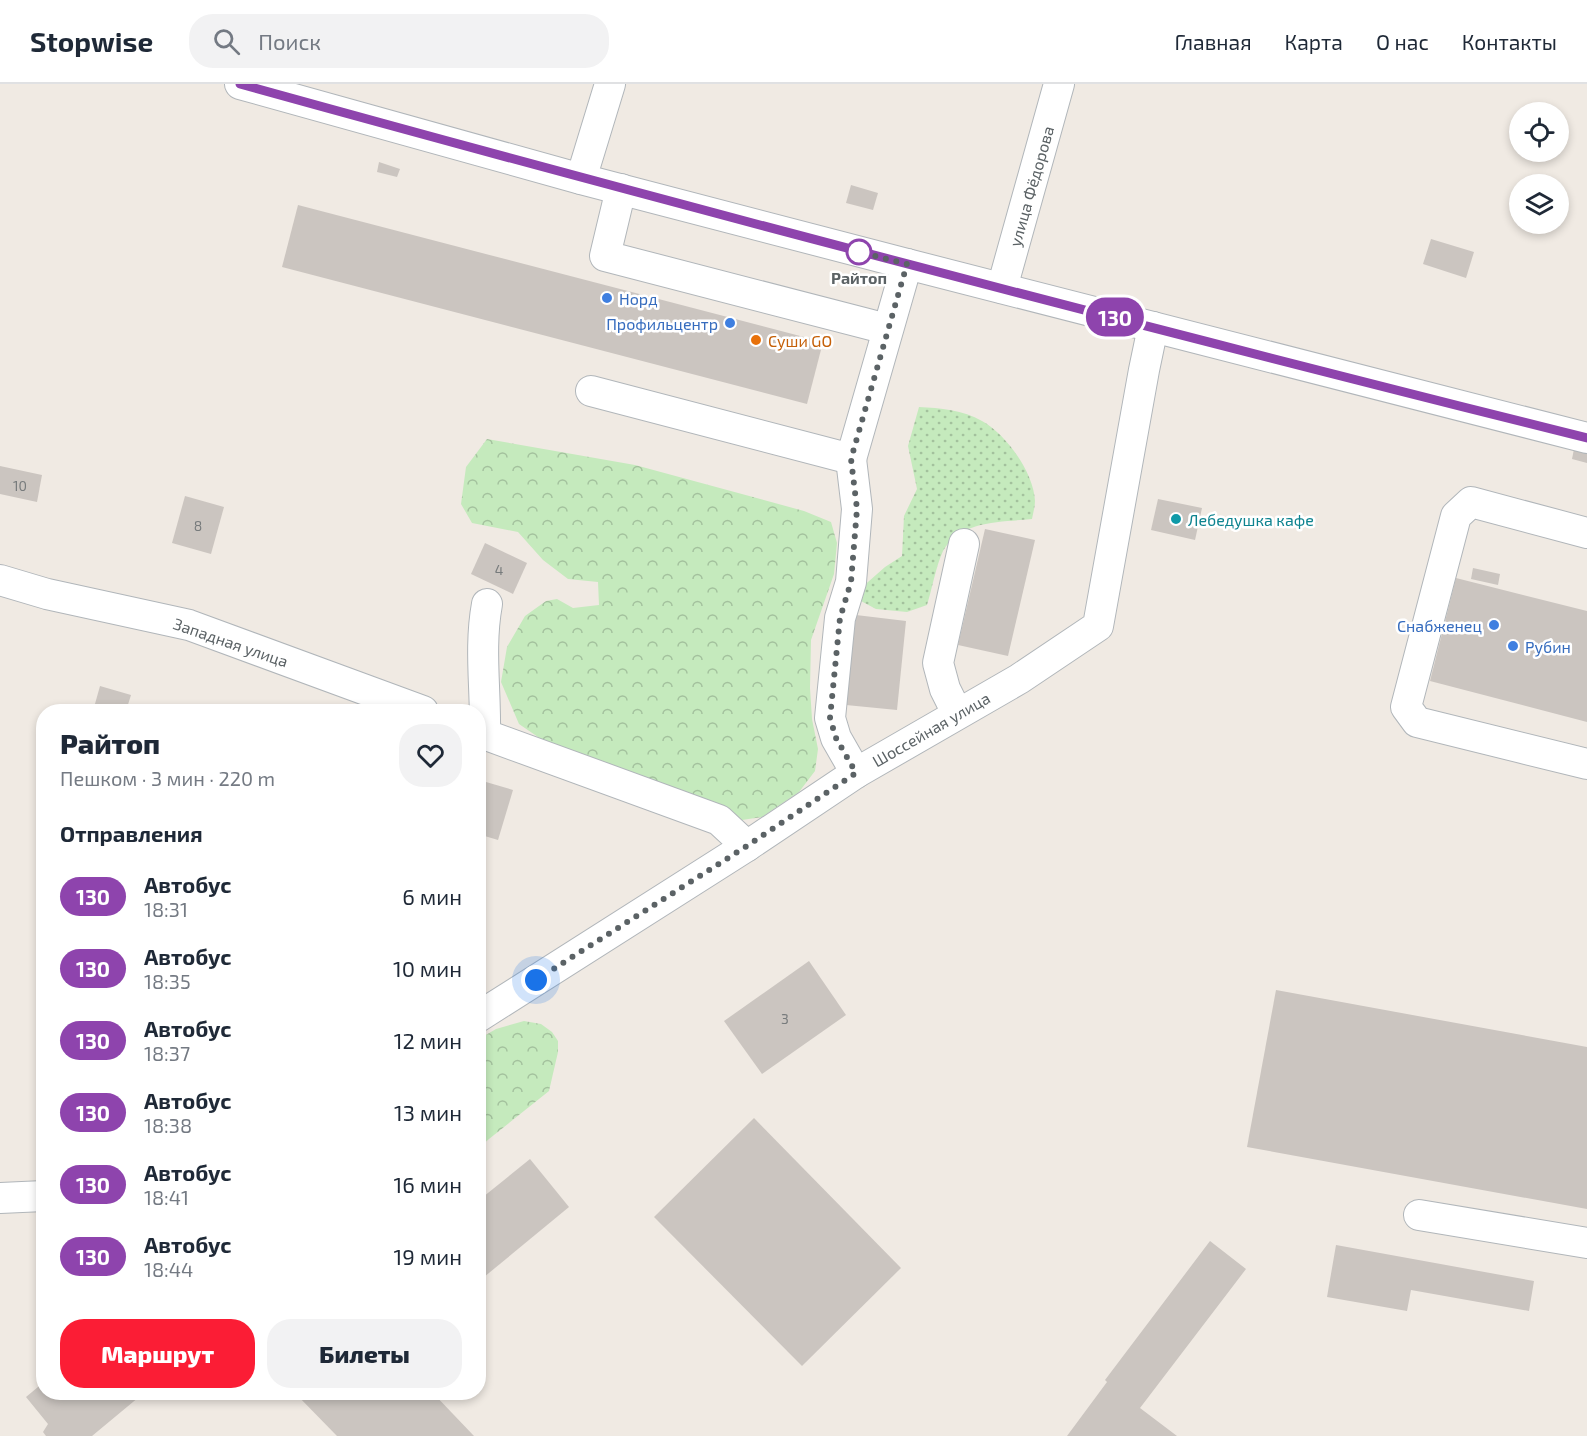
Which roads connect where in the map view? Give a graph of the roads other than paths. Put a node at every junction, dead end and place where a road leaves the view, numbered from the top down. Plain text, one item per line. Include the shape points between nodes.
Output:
1 (240, 84) edge
2 (610, 84) edge
3 (1059, 84) edge
4 (581, 178) junction
5 (621, 189) junction
6 (907, 264) junction
7 (1002, 288) junction
8 (1153, 327) junction
9 (887, 329) junction
10 (591, 391) dead end
11 (1587, 438) edge
12 (851, 459) junction
13 (1587, 532) edge
14 (964, 544) dead end
15 (0, 580) edge
16 (487, 604) dead end
17 (404, 704) edge
18 (485, 704) edge
19 (957, 713) junction
20 (486, 734) edge
21 (1587, 765) edge
22 (856, 773) junction
23 (747, 846) junction
24 (486, 1012) edge
25 (36, 1196) edge
26 (0, 1198) edge
27 (1419, 1215) dead end
28 (1587, 1243) edge

1 - 4 street
2 - 4 street
3 - 7 street, улица Фёдорова
4 - 5 street
5 - 6 street
5 - 9 street via 605,256
6 - 7 street
6 - 9 street
7 - 8 street
8 - 11 street
8 - 19 street, Шоссейная улица via 1098,626 1019,679
9 - 12 street
10 - 12 street
12 - 22 street via 857,509 851,582 840,618 830,718 836,738
13 - 21 street via 1471,502 1456,516 1406,707 1417,722
14 - 19 street via 938,663
15 - 17 street, Западная улица via 189,625
16 - 18 street via 482,628
19 - 22 street, Шоссейная улица
20 - 23 street via 719,820
22 - 23 street, Шоссейная улица
23 - 24 street, Шоссейная улица
25 - 26 street
27 - 28 street

